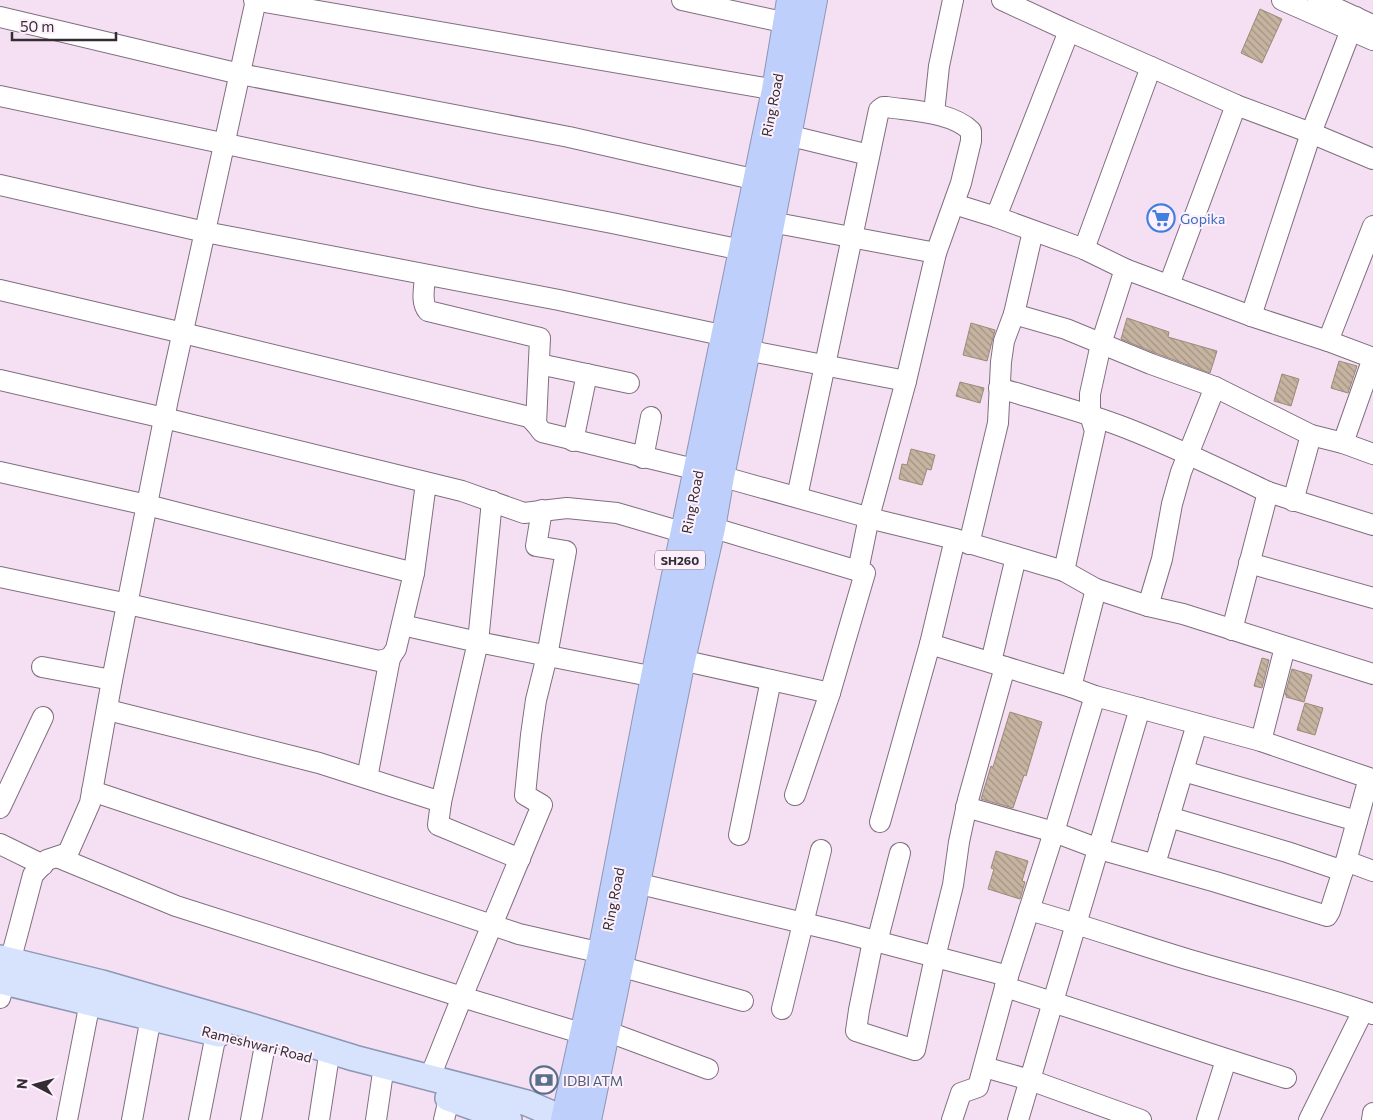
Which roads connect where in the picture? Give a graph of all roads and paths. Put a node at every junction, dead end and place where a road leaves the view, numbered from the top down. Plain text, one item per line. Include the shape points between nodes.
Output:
1 (256, 0) edge
2 (682, 0) edge
3 (812, 0) edge
4 (953, 0) edge
5 (1002, 0) edge
6 (1282, 0) edge
7 (1318, 0) edge
8 (789, 11) edge
9 (0, 17) edge
10 (1360, 24) edge
11 (1069, 32) junction
12 (1373, 40) edge
13 (1151, 67) junction
14 (240, 74) junction
15 (776, 90) junction
16 (0, 96) edge
17 (1236, 105) junction
18 (934, 114) junction
19 (1311, 133) junction
20 (787, 135) junction
21 (225, 143) junction
22 (870, 155) junction
23 (1373, 159) edge
24 (758, 180) junction
25 (0, 185) edge
26 (954, 204) junction
27 (996, 217) junction
28 (771, 222) junction
29 (1373, 226) edge
30 (1033, 231) junction
31 (205, 232) junction
32 (852, 237) junction
33 (742, 250) junction
34 (1084, 250) junction
35 (936, 253) junction
36 (1125, 269) junction
37 (426, 275) junction
38 (1169, 285) junction
39 (0, 290) edge
40 (1014, 314) junction
41 (1251, 316) junction
42 (183, 332) junction
43 (1328, 341) junction
44 (736, 343) junction
45 (1101, 344) junction
46 (538, 364) junction
47 (826, 366) junction
48 (586, 374) junction
49 (0, 380) edge
50 (906, 382) junction
51 (629, 383) dead end
52 (1215, 387) junction
53 (999, 388) junction
54 (1090, 415) junction
55 (651, 417) dead end
56 (164, 418) junction
57 (536, 424) junction
58 (1311, 435) junction
59 (573, 441) junction
60 (1343, 443) junction
61 (1188, 454) junction
62 (1373, 454) edge
63 (643, 458) junction
64 (0, 472) edge
65 (709, 473) junction
66 (426, 483) junction
67 (1268, 492) junction
68 (797, 497) junction
69 (492, 501) junction
70 (1293, 501) junction
71 (147, 505) junction
72 (542, 510) junction
73 (869, 518) junction
74 (1373, 525) edge
75 (698, 531) junction
76 (962, 542) junction
77 (1016, 558) junction
78 (1250, 563) junction
79 (858, 571) junction
80 (1064, 571) junction
81 (414, 574) junction
82 (0, 577) edge
83 (1096, 589) junction
84 (1373, 598) edge
85 (128, 604) junction
86 (1148, 606) junction
87 (402, 625) junction
88 (1232, 630) junction
89 (478, 642) junction
90 (930, 644) junction
91 (1285, 647) junction
92 (547, 656) junction
93 (390, 658) junction
94 (680, 660) junction
95 (998, 665) junction
96 (42, 667) dead end
97 (1373, 674) edge
98 (655, 677) junction
99 (112, 680) junction
100 (772, 680) junction
101 (1071, 687) junction
102 (830, 693) junction
103 (1095, 696) junction
104 (1140, 708) junction
105 (108, 710) junction
106 (43, 718) dead end
107 (1197, 724) junction
108 (1261, 741) junction
109 (1364, 770) edge
110 (1183, 771) junction
111 (367, 778) junction
112 (92, 791) junction
113 (795, 795) dead end
114 (441, 802) junction
115 (966, 807) junction
116 (0, 808) edge
117 (1169, 817) junction
118 (1357, 821) junction
119 (880, 822) dead end
120 (1054, 832) junction
121 (738, 836) dead end
122 (0, 844) edge
123 (1099, 849) junction
124 (821, 850) dead end
125 (900, 853) dead end
126 (520, 859) junction
127 (50, 861) junction
128 (1155, 864) junction
129 (1344, 866) junction
130 (1373, 870) edge
131 (636, 884) junction
132 (1029, 910) junction
133 (802, 923) junction
134 (1077, 923) junction
135 (492, 925) junction
136 (875, 941) junction
137 (935, 957) junction
138 (611, 960) junction
139 (3, 976) edge
140 (1006, 982) junction
141 (462, 997) junction
142 (743, 1001) dead end
143 (90, 1002) junction
144 (1054, 1002) junction
145 (782, 1009) dead end
146 (1368, 1013) edge
147 (151, 1017) junction
148 (217, 1025) junction
149 (595, 1032) junction
150 (265, 1045) junction
151 (1226, 1060) junction
152 (328, 1062) junction
153 (984, 1067) junction
154 (708, 1069) dead end
155 (384, 1072) junction
156 (430, 1077) junction
157 (1286, 1078) dead end
158 (1030, 1080) junction
159 (447, 1109) edge
160 (1373, 1113) edge
161 (506, 1119) edge
162 (67, 1120) edge
163 (132, 1120) edge
164 (199, 1120) edge
165 (251, 1120) edge
166 (319, 1120) edge
167 (376, 1120) edge
168 (564, 1120) edge
169 (587, 1120) edge
170 (952, 1120) edge
171 (1018, 1120) edge
172 (1141, 1120) edge
173 (1207, 1120) edge
174 (1309, 1120) edge
175 (1372, 1120) edge

1 - 14 street
1 - 15 street
2 - 8 street
3 - 20 highway, Ring Road / SH260
4 - 18 street via 939,66
5 - 11 street
6 - 10 street
7 - 10 street
8 - 15 highway, Ring Road / SH260
9 - 14 street
10 - 12 street
10 - 19 street
11 - 13 street
11 - 27 street
13 - 17 street
13 - 34 street
14 - 21 street
14 - 24 street via 569,137
15 - 24 highway, Ring Road / SH260
16 - 21 street
17 - 19 street
17 - 38 street
18 - 22 street via 883,107
18 - 26 street via 964,124 971,131
19 - 23 street
19 - 41 street
20 - 22 street
20 - 28 highway, Ring Road / SH260
21 - 31 street
21 - 33 street
22 - 32 street
24 - 33 highway, Ring Road / SH260
25 - 31 street
26 - 27 street
26 - 35 street
27 - 30 street
28 - 32 street
28 - 44 highway, Ring Road / SH260
29 - 43 street
30 - 34 street
30 - 40 street
31 - 37 street
31 - 42 street
32 - 35 street
32 - 47 street
33 - 44 highway, Ring Road / SH260
34 - 36 street
35 - 50 street
36 - 38 street
36 - 45 street
37 - 44 street via 559,300
37 - 46 street via 424,307 540,338
38 - 41 street
39 - 42 street
40 - 45 street via 1066,329
40 - 53 street via 1004,341
41 - 43 street
42 - 56 street
42 - 57 street via 529,417
43 - 60 street via 1373,358
44 - 47 street
44 - 65 highway, Ring Road / SH260
45 - 52 street
45 - 54 street via 1090,394
46 - 48 street
46 - 57 street
47 - 50 street
47 - 68 street
48 - 51 street
48 - 59 street
49 - 56 street
50 - 73 street
52 - 58 street
52 - 61 street
53 - 54 street
53 - 76 street via 998,423
54 - 61 street
54 - 80 street via 1094,431
55 - 63 street
56 - 66 street
56 - 71 street
57 - 59 street via 542,432
58 - 60 street
58 - 70 street
59 - 63 street
60 - 62 street
61 - 67 street
61 - 86 street via 1172,504 1162,558
63 - 65 street
64 - 71 street
65 - 68 street
65 - 75 highway, Ring Road / SH260
66 - 69 street
66 - 81 street
67 - 70 street
67 - 78 street
68 - 73 street
69 - 72 street via 524,513
69 - 89 street
70 - 74 street
71 - 81 street
71 - 85 street
72 - 75 street via 566,508 617,513
72 - 92 street via 536,546 566,552
73 - 76 street
73 - 79 street
75 - 79 street via 717,529
75 - 94 highway, Ring Road / SH260
75 - 98 highway, Ring Road / SH260
76 - 77 street
76 - 90 street
77 - 80 street
77 - 95 street
78 - 84 street
78 - 88 street
79 - 102 street via 865,573
80 - 83 street
81 - 87 street
82 - 85 street
83 - 86 street
83 - 101 street
85 - 93 street via 379,661
85 - 99 street
86 - 88 street
87 - 89 street
87 - 93 street via 396,649
88 - 91 street
89 - 92 street
89 - 114 street
90 - 95 street
90 - 119 street
91 - 97 street
91 - 108 street
92 - 98 street
92 - 126 street via 536,700 525,795 542,805
93 - 111 street
94 - 100 street
94 - 131 highway, Ring Road / SH260
95 - 101 street
95 - 115 street
96 - 99 street
98 - 138 highway, Ring Road / SH260
99 - 105 street
100 - 102 street
100 - 121 street
101 - 103 street
102 - 113 street
103 - 104 street
103 - 120 street
104 - 107 street
104 - 123 street
105 - 111 street
105 - 112 street
106 - 116 street
107 - 108 street
107 - 110 street
108 - 109 street
109 - 118 street via 1369,778
110 - 117 street
110 - 118 street
111 - 114 street
112 - 127 street via 68,853
112 - 135 street
114 - 126 street via 438,825
115 - 120 street
115 - 137 street via 953,885
117 - 128 street
117 - 129 street
118 - 129 street
120 - 123 street
120 - 132 street
122 - 127 street
123 - 128 street
123 - 134 street
124 - 133 street
125 - 136 street
126 - 135 street
127 - 139 street via 33,875
127 - 141 street via 176,906
128 - 129 street via 1327,916
129 - 130 street
131 - 133 street
131 - 138 highway, Ring Road / SH260
132 - 134 street
132 - 140 street
133 - 136 street
133 - 145 street
134 - 144 street
134 - 146 street
135 - 138 street
135 - 141 street
136 - 137 street
136 - 137 street via 856,1032 915,1050
137 - 140 street
138 - 142 street
138 - 149 highway, Ring Road / SH260
139 - 143 main road, Rameshwari Road
139 - 148 main road via 102,983
140 - 144 street
140 - 153 street
141 - 149 street
141 - 156 street
143 - 147 main road, Rameshwari Road
143 - 162 street
144 - 151 street
144 - 158 street
146 - 174 street
147 - 148 main road, Rameshwari Road
147 - 163 street
148 - 150 main road, Rameshwari Road
148 - 155 main road
148 - 164 street
149 - 154 street
149 - 168 highway, Ring Road / SH260
149 - 169 highway, Ring Road / SH260
150 - 152 main road, Rameshwari Road
150 - 165 street
151 - 157 street
151 - 173 street
152 - 155 main road, Rameshwari Road
152 - 166 street
153 - 158 street
153 - 170 street via 978,1087 961,1093
155 - 156 main road
155 - 159 main road, Rameshwari Road
155 - 167 street
156 - 168 main road via 527,1103
158 - 171 street
158 - 172 street
159 - 161 main road, Rameshwari Road
160 - 175 street

